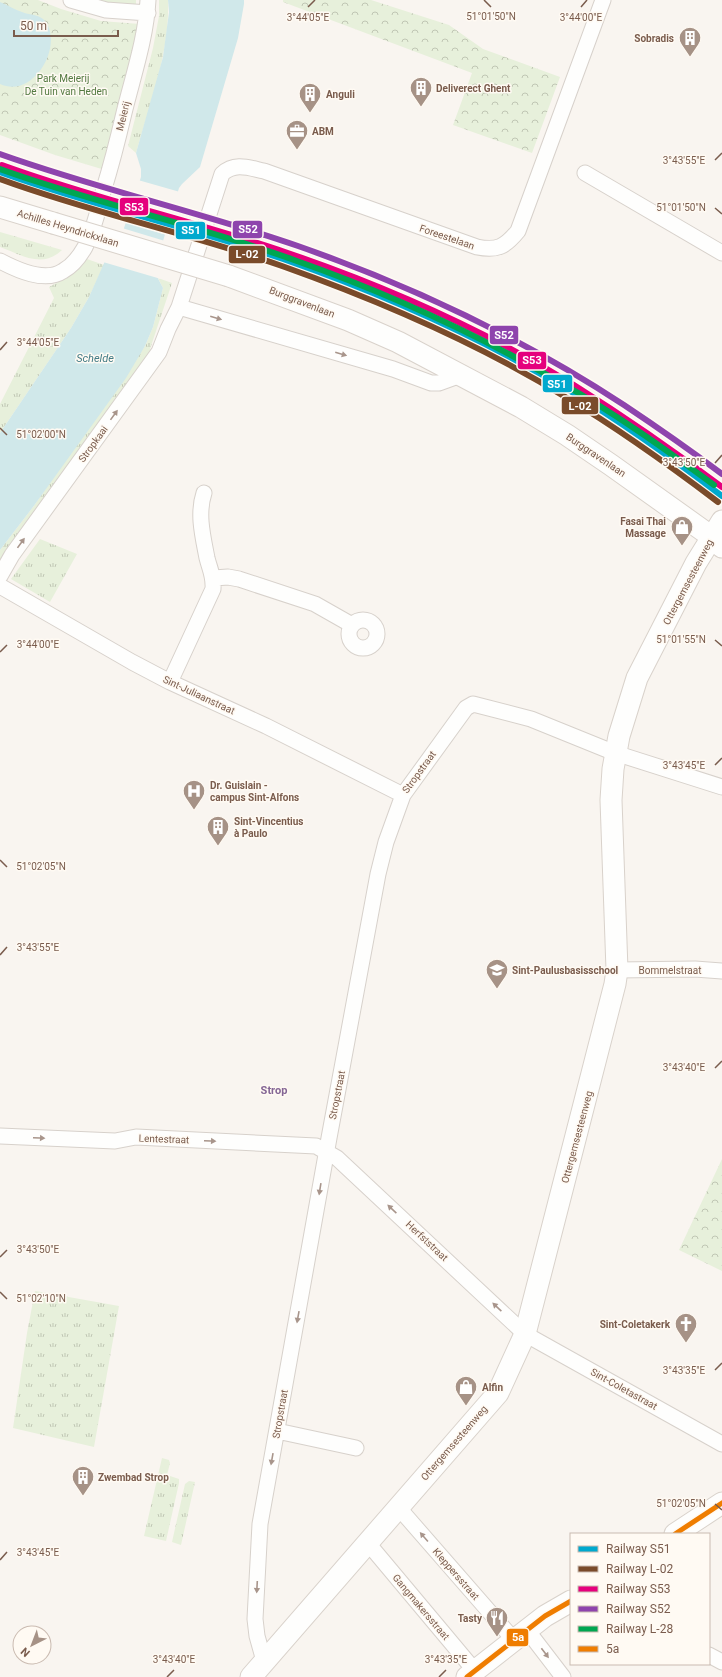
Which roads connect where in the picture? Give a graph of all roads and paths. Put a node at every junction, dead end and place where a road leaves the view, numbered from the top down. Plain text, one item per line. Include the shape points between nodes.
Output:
1 (71, 0) edge
2 (603, 0) edge
3 (148, 7) edge
4 (229, 167) joint
5 (585, 173) dead end
6 (0, 207) edge
7 (135, 249) joint
8 (722, 254) edge
9 (0, 261) edge
10 (179, 307) junction
11 (461, 375) junction
12 (204, 493) dead end
13 (719, 535) edge
14 (0, 576) edge
15 (214, 578) junction
16 (0, 586) edge
17 (352, 625) dead end
18 (170, 682) junction
19 (615, 753) junction
20 (722, 787) edge
21 (403, 795) junction
22 (617, 970) junction
23 (722, 971) edge
24 (0, 1136) edge
25 (326, 1150) junction
26 (525, 1334) junction
27 (277, 1431) junction
28 (722, 1444) edge
29 (356, 1448) dead end
30 (722, 1503) edge
31 (398, 1507) junction
32 (677, 1533) edge
33 (367, 1542) junction
34 (570, 1602) edge
35 (521, 1635) junction
36 (710, 1656) edge
37 (722, 1662) edge
38 (257, 1669) edge
39 (471, 1674) edge
40 (563, 1677) edge

1 - 3 street, Meierij via 106,10
2 - 4 street, Foreestelaan via 518,231 510,241 499,248 489,250 477,247 264,171 242,166
3 - 9 street, Meierij via 117,143 86,246 63,271 53,276 27,272
4 - 10 street, Stropkaai via 222,174
5 - 8 street
6 - 7 street, Achilles Heyndrickxlaan, bridge
7 - 11 street, Burggravenlaan, bridge via 229,276 348,320 398,342
10 -> 11 street via 379,364 431,383 439,383
14 -> 10 street, Stropkaai via 12,555 159,352
11 - 13 street, Burggravenlaan via 567,435
12 - 15 street via 200,513 208,560
13 - 19 street, Ottergemsesteenweg via 696,563 637,678
15 - 17 street via 239,579 315,604
15 - 18 street via 213,589
16 - 18 street, Sint-Juliaanstraat
18 - 21 street, Sint-Juliaanstraat via 266,726
19 - 20 street, Stropstraat
19 - 21 street, Stropstraat via 531,719 474,704 466,708
19 - 22 street, Ottergemsesteenweg via 611,800
21 - 25 street, Stropstraat via 388,835 378,874
22 - 23 street, Bommelstraat
22 - 26 street, Ottergemsesteenweg
24 -> 25 street, Lentestraat via 115,1141 136,1137 316,1146
26 -> 25 street, Herfststraat
25 -> 27 street, Stropstraat
26 - 28 street, Sint-Coletastraat
26 - 31 street, Ottergemsesteenweg via 498,1393
27 - 29 street
27 -> 38 street, Stropstraat via 260,1524 255,1619
30 - 32 street
31 - 33 street, Ottergemsesteenweg
35 -> 31 street, Kleppersstraat
33 - 38 street, Ottergemsesteenweg
33 - 39 street, Gangmakersstraat
34 - 35 street via 545,1616
35 - 39 street
35 -> 40 street, Kleppersstraat
36 - 37 street

